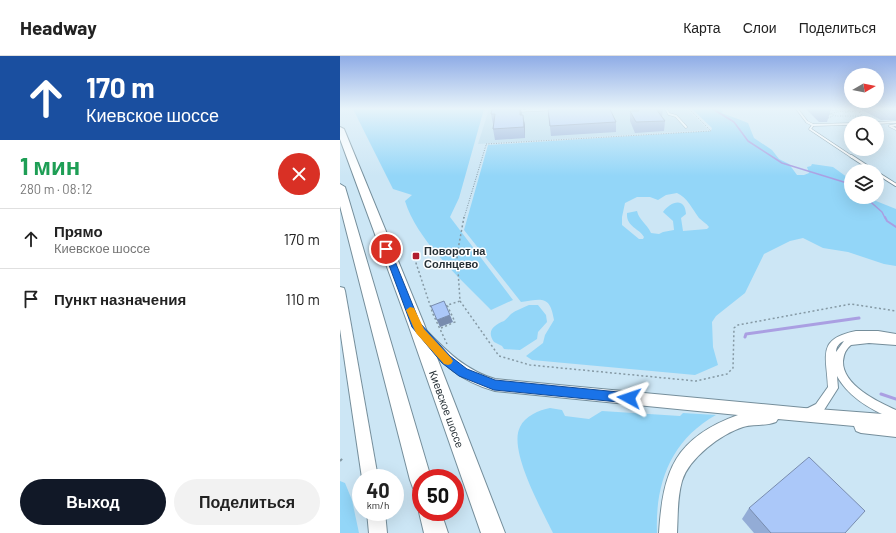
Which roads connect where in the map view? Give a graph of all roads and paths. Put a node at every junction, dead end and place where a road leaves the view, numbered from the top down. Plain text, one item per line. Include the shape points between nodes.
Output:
1 (341, 131) edge
2 (707, 131) edge
3 (813, 131) edge
4 (863, 164) edge
5 (884, 177) edge
6 (896, 185) edge
7 (340, 187) edge
8 (414, 254) dead end
9 (340, 291) edge
10 (460, 301) junction
11 (447, 305) junction
12 (439, 308) edge
13 (896, 311) edge
14 (447, 320) edge
15 (416, 324) junction
16 (449, 324) junction
17 (343, 326) edge
18 (440, 328) junction
19 (896, 337) edge
20 (896, 342) edge
21 (448, 346) dead end
22 (804, 415) junction
23 (896, 415) edge
24 (896, 422) edge
25 (896, 430) edge
26 (343, 458) dead end
27 (340, 461) edge
28 (368, 469) edge
29 (418, 469) edge
30 (377, 521) edge
31 (433, 521) edge
32 (378, 533) edge
33 (436, 533) edge
34 (493, 533) edge
35 (668, 533) edge

1 - 15 highway, Киевское шоссе
2 - 10 path via 486,144 461,228 457,255
3 - 4 lane
5 - 6 lane
7 - 29 highway
8 - 18 path
9 - 17 main road
10 - 11 path
10 - 13 path via 499,356 530,365 696,381 727,374 734,368 734,328 738,326 852,304
11 - 12 path
11 - 16 path via 455,322
14 - 16 path
15 - 22 main road via 451,364 488,384
15 - 34 highway, Киевское шоссе
16 - 18 path
17 - 28 main road
18 - 21 path
19 - 22 street via 861,333 846,336 833,344 830,356 834,388 820,407
20 - 23 street via 865,339 851,341 841,349 838,359 841,372 849,386 882,410
22 - 24 main road
25 - 35 main road via 766,417 738,421 703,441 676,475 670,502
26 - 27 path
30 - 32 main road
31 - 33 highway

